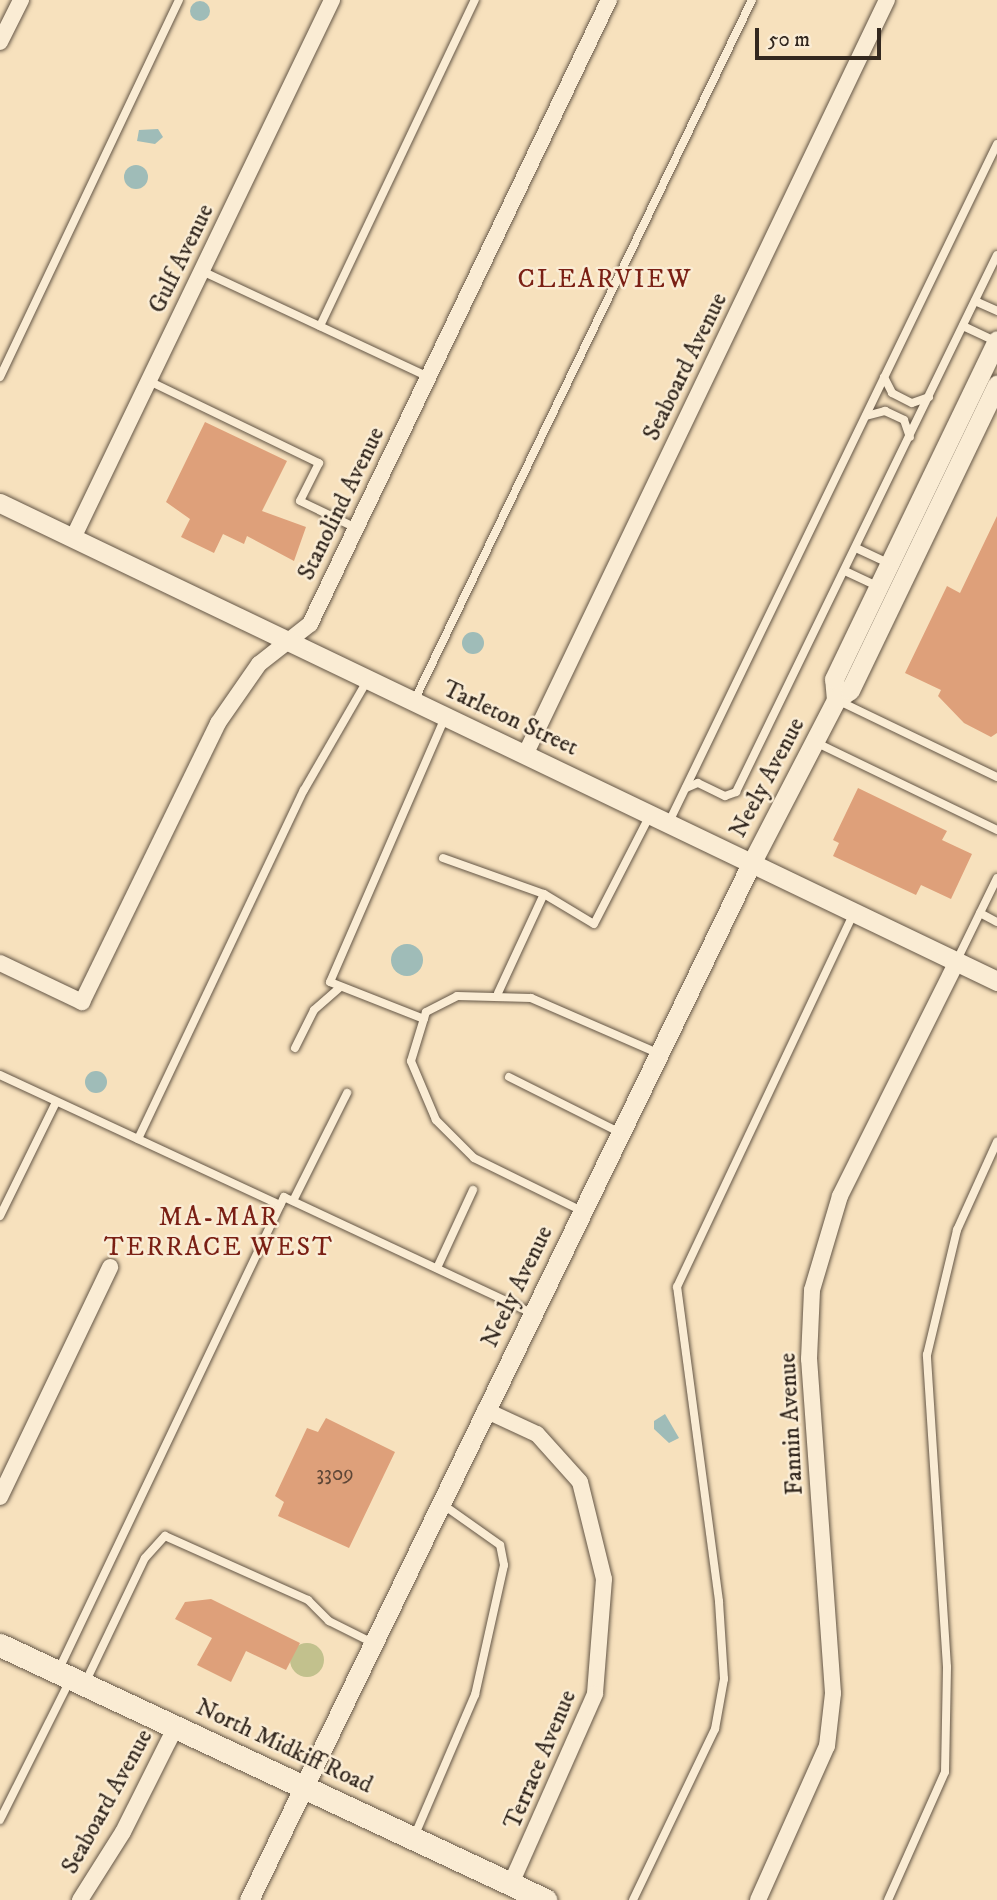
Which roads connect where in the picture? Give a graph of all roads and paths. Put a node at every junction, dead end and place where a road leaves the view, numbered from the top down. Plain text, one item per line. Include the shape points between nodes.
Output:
1 (20, 0) edge
2 (179, 0) edge
3 (332, 0) edge
4 (475, 0) edge
5 (610, 0) edge
6 (752, 0) edge
7 (887, 0) edge
8 (0, 42) edge
9 (997, 144) edge
10 (997, 255) edge
11 (202, 271) junction
12 (975, 301) junction
13 (997, 311) edge
14 (320, 326) junction
15 (963, 326) junction
16 (997, 341) edge
17 (0, 377) edge
18 (428, 377) junction
19 (884, 377) junction
20 (149, 381) junction
21 (997, 385) edge
22 (929, 397) junction
23 (866, 416) junction
24 (910, 437) junction
25 (0, 503) edge
26 (356, 528) junction
27 (73, 538) junction
28 (856, 548) junction
29 (888, 563) junction
30 (845, 571) junction
31 (877, 586) junction
32 (289, 642) junction
33 (368, 679) junction
34 (836, 700) junction
35 (414, 701) junction
36 (446, 716) junction
37 (815, 742) junction
38 (526, 753) junction
39 (997, 777) edge
40 (686, 788) junction
41 (651, 813) junction
42 (669, 822) junction
43 (997, 830) edge
44 (443, 858) dead end
45 (752, 862) junction
46 (997, 878) edge
47 (544, 894) junction
48 (855, 912) junction
49 (980, 913) junction
50 (997, 922) edge
51 (957, 961) junction
52 (0, 963) edge
53 (997, 981) edge
54 (339, 988) junction
55 (498, 993) junction
56 (424, 1019) junction
57 (295, 1048) dead end
58 (660, 1054) junction
59 (0, 1075) edge
60 (509, 1077) dead end
61 (347, 1093) dead end
62 (56, 1102) junction
63 (621, 1133) junction
64 (138, 1139) junction
65 (997, 1142) edge
66 (473, 1190) dead end
67 (293, 1201) junction
68 (281, 1205) junction
69 (583, 1211) junction
70 (0, 1216) edge
71 (110, 1268) dead end
72 (437, 1268) junction
73 (532, 1313) junction
74 (485, 1410) junction
75 (0, 1497) edge
76 (440, 1503) junction
77 (373, 1643) junction
78 (0, 1645) edge
79 (72, 1678) junction
80 (176, 1726) junction
81 (305, 1784) junction
82 (0, 1819) edge
83 (414, 1837) junction
84 (511, 1884) junction
85 (80, 1900) edge
86 (249, 1900) edge
87 (545, 1900) edge
88 (633, 1900) edge
89 (758, 1900) edge
90 (888, 1900) edge

1 - 8 street
2 - 17 lane
3 - 11 street, Gulf Avenue
4 - 14 lane
5 - 18 street, Stanolind Avenue
6 - 35 lane
7 - 38 street, Seaboard Avenue
9 - 19 lane
10 - 12 lane
11 - 14 lane
11 - 20 street, Gulf Avenue
12 - 13 lane
12 - 15 lane
14 - 18 lane
15 - 16 lane
15 - 22 lane
16 - 29 street, Neely Avenue
18 - 26 street, Stanolind Avenue
19 - 22 lane via 892,393 912,403
19 - 23 lane
20 - 26 lane via 319,463 300,501
20 - 27 street, Gulf Avenue
21 - 34 street, Neely Avenue via 850,690
22 - 24 lane
23 - 24 lane via 885,411 904,420
23 - 40 lane
24 - 28 lane
25 - 27 street, Tarleton Street
26 - 32 street, Stanolind Avenue via 310,624
27 - 32 street, Tarleton Street
28 - 29 lane
28 - 30 lane
29 - 31 street, Neely Avenue
30 - 31 lane
30 - 40 lane via 736,792 725,796 698,783
31 - 34 street, Neely Avenue via 834,679
32 - 33 street, Tarleton Street
32 - 52 street, Stanolind Avenue via 259,664 218,723 82,1002
33 - 35 street, Tarleton Street
33 - 64 lane via 298,802
34 - 37 street, Neely Avenue
34 - 39 lane
35 - 36 street, Tarleton Street
36 - 38 street, Tarleton Street
36 - 54 lane via 330,982
37 - 43 lane
37 - 45 street, Neely Avenue
38 - 41 street, Tarleton Street
40 - 42 lane
41 - 42 street, Tarleton Street
41 - 47 lane via 594,924
42 - 45 street, Tarleton Street
44 - 47 lane
45 - 48 street, Tarleton Street
45 - 58 street, Neely Avenue
46 - 49 lane
47 - 55 lane
48 - 51 street, Tarleton Street
48 - 88 lane via 677,1287 719,1601 724,1679 715,1729
49 - 50 lane
49 - 51 lane
51 - 53 street, Tarleton Street
51 - 89 street, Fannin Avenue via 840,1196 813,1290 809,1359 833,1693 827,1746
54 - 56 lane
54 - 57 lane via 314,1010
55 - 56 lane via 457,996
55 - 58 lane via 531,998
56 - 69 lane via 411,1061 436,1120 474,1158
58 - 63 street, Neely Avenue
59 - 62 lane
60 - 63 lane
61 - 67 lane
62 - 64 lane
62 - 70 lane
63 - 69 street, Neely Avenue
64 - 68 lane
65 - 90 lane via 957,1230 927,1355 947,1667 945,1772
66 - 72 lane
67 - 68 lane via 284,1197
67 - 72 lane
68 - 79 lane
69 - 73 street, Neely Avenue
71 - 75 street
72 - 73 lane
73 - 74 street, Neely Avenue
74 - 76 street, Neely Avenue
74 - 84 street, Terrace Avenue via 537,1434 580,1482 604,1579 595,1694
76 - 77 street, Neely Avenue
76 - 83 lane via 500,1545 504,1565 475,1695
77 - 79 lane via 329,1622 308,1600 165,1536 145,1558
77 - 81 street, Neely Avenue
78 - 79 main road, North Midkiff Road
79 - 80 main road, North Midkiff Road
79 - 82 lane
80 - 81 main road, North Midkiff Road
80 - 85 street, Seaboard Avenue via 123,1832
81 - 83 main road, North Midkiff Road
81 - 86 street, Neely Avenue
83 - 84 main road, North Midkiff Road
84 - 87 main road, North Midkiff Road

